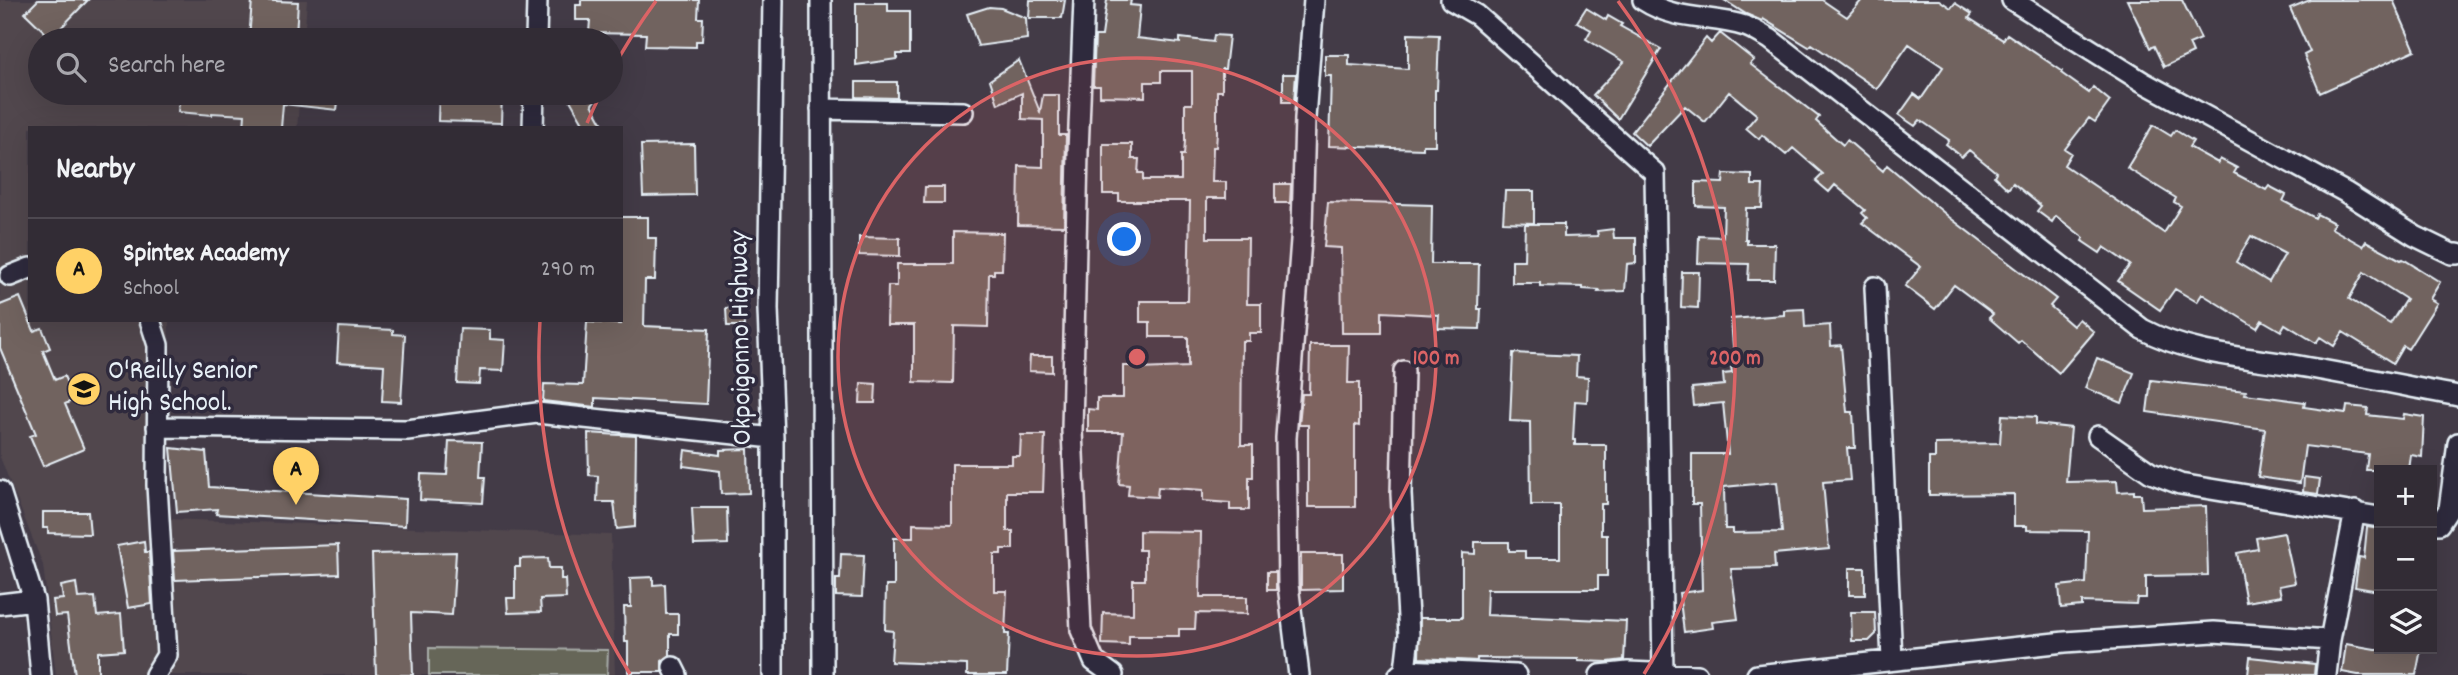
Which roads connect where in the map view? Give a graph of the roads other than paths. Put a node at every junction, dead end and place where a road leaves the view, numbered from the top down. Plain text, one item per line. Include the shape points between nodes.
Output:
1 (537, 0) edge
2 (773, 0) edge
3 (821, 0) edge
4 (1084, 0) edge
5 (1314, 0) edge
6 (1451, 0) edge
7 (1643, 0) edge
8 (2012, 0) edge
9 (536, 28) edge
10 (534, 105) edge
11 (821, 109) junction
12 (963, 113) dead end
13 (533, 126) edge
14 (2458, 254) edge
15 (28, 269) edge
16 (10, 276) dead end
17 (1875, 287) dead end
18 (151, 322) edge
19 (1404, 371) dead end
20 (2458, 396) edge
21 (157, 427) junction
22 (2098, 436) dead end
23 (773, 438) junction
24 (2458, 443) edge
25 (0, 491) edge
26 (2355, 512) junction
27 (2374, 516) edge
28 (2437, 524) edge
29 (34, 600) junction
30 (0, 604) edge
31 (2330, 640) junction
32 (1892, 660) junction
33 (1402, 672) edge
34 (1663, 672) junction
35 (41, 675) edge
36 (155, 675) edge
37 (773, 675) edge
38 (823, 675) edge
39 (1113, 675) edge
40 (1300, 675) edge
41 (1516, 675) edge
42 (1600, 675) edge
43 (1697, 675) edge
44 (1757, 675) edge
45 (2326, 675) edge

1 - 9 street
2 - 23 street, Okpoigonno Highway via 768,309
3 - 11 street
4 - 39 street via 1073,444 1082,630 1094,661
5 - 40 street via 1286,438 1289,585
6 - 34 street via 1477,15 1655,173
7 - 20 street via 1657,9 1746,26 1770,39 2142,329 2165,341
8 - 14 street via 2176,101 2345,192 2415,236
10 - 13 street
11 - 12 street
11 - 38 street
15 - 16 street
17 - 32 street
18 - 21 street via 158,345
19 - 33 street via 1401,494 1409,635
21 - 23 street via 407,430 537,413
21 - 36 street via 167,655
22 - 26 street via 2151,473 2180,484
23 - 37 street, Okpoigonno Highway
24 - 28 street via 2449,509
25 - 29 street
26 - 27 street
26 - 31 street
29 - 30 street
29 - 35 street
31 - 32 street via 2214,632
31 - 45 street
32 - 44 street
33 - 41 street
34 - 42 street
34 - 43 street

